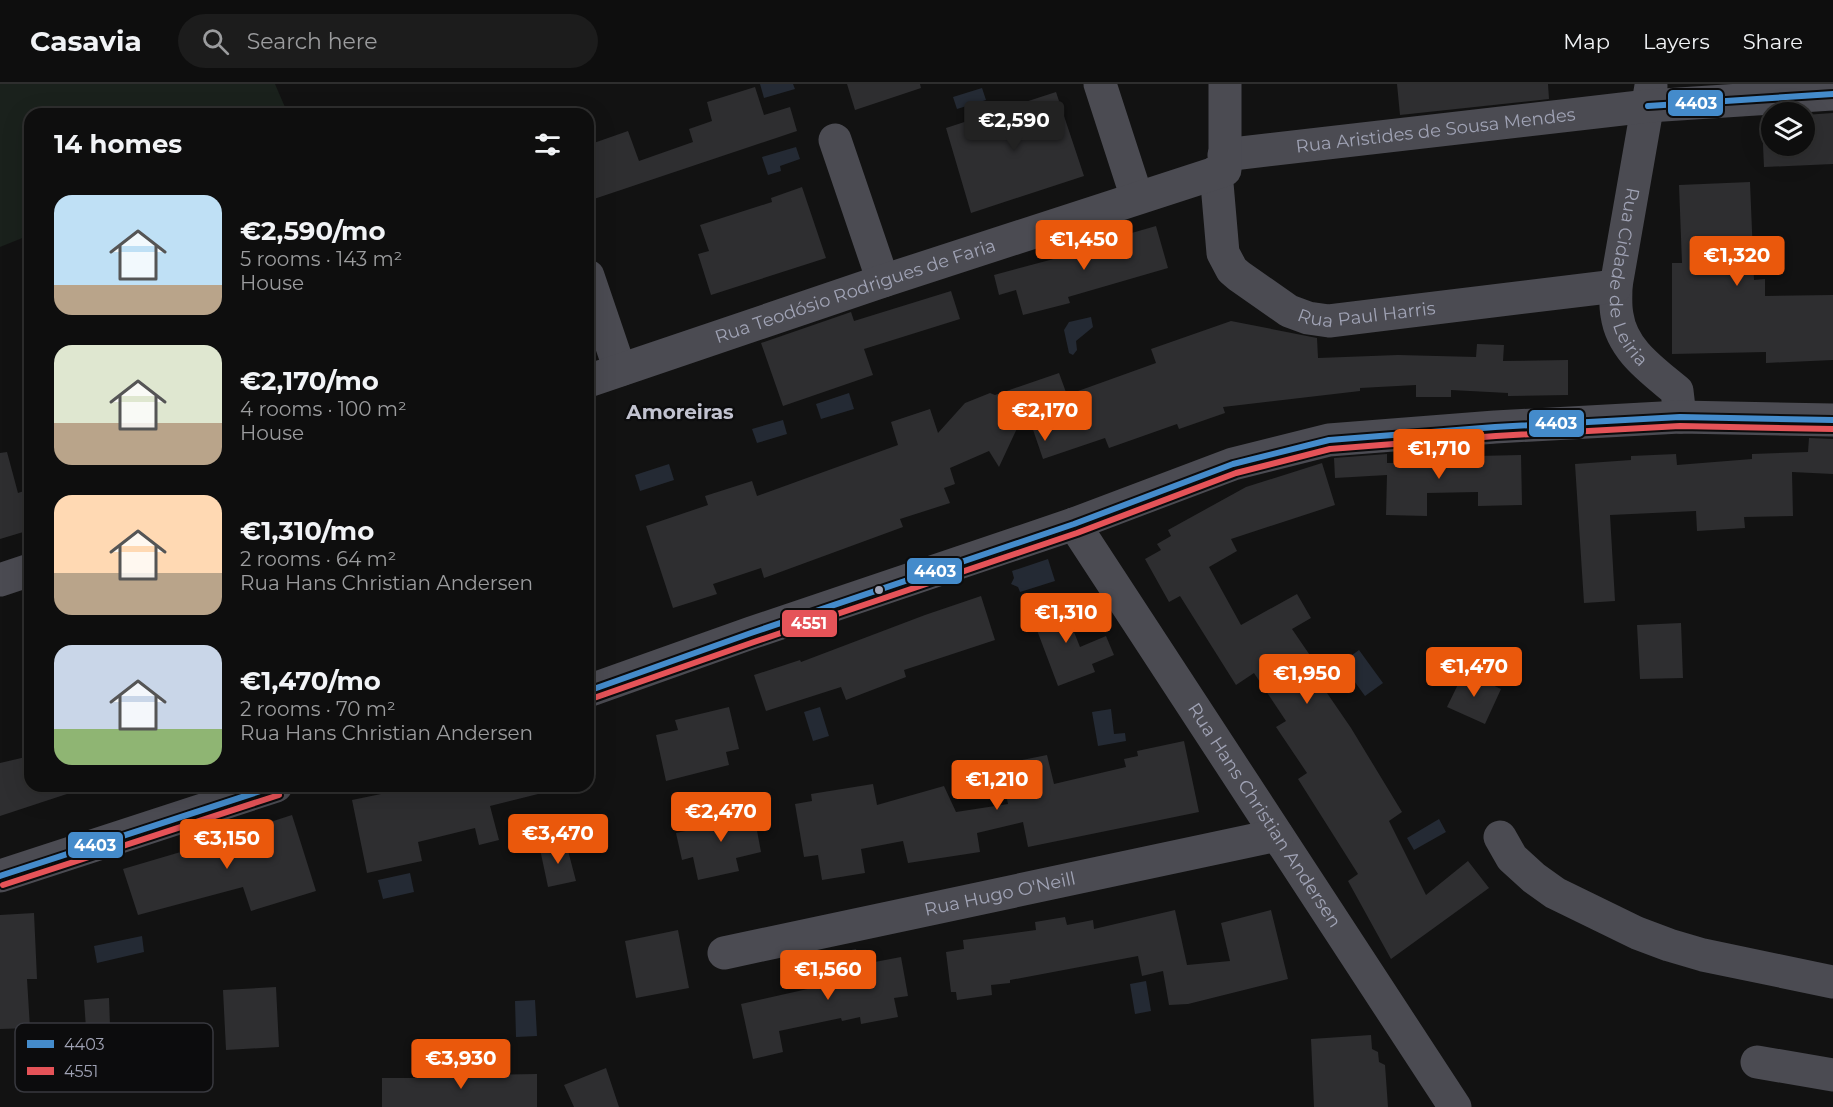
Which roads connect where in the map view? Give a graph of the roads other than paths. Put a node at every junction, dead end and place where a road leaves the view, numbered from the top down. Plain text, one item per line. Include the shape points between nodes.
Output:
1 (1100, 84) edge
2 (1225, 84) edge
3 (1833, 94) edge
4 (1650, 95) edge
5 (836, 140) dead end
6 (1222, 166) junction
7 (1137, 198) junction
8 (884, 281) junction
9 (1616, 286) junction
10 (594, 294) edge
11 (620, 370) junction
12 (594, 379) edge
13 (1680, 417) junction
14 (1833, 420) edge
15 (1074, 524) junction
16 (24, 572) edge
17 (0, 580) edge
18 (594, 689) edge
19 (258, 792) edge
20 (1277, 836) junction
21 (1500, 837) dead end
22 (0, 876) edge
23 (724, 953) dead end
24 (1833, 982) edge
25 (1757, 1062) dead end
26 (1833, 1075) edge
27 (1455, 1107) edge

1 - 7 street
2 - 6 street, Rua Paul Harris
3 - 4 street, Rua Aristides de Sousa Mendes
4 - 6 street, Rua Aristides de Sousa Mendes
4 - 9 street, Rua Cidade de Leiria
5 - 8 street
6 - 7 street, Rua Teodósio Rodrigues de Faria
6 - 9 street, Rua Paul Harris via 1226,262 1239,276 1289,311 1308,318 1329,321
7 - 8 street, Rua Teodósio Rodrigues de Faria
8 - 11 street, Rua Teodósio Rodrigues de Faria
9 - 13 street, Rua Cidade de Leiria via 1617,316 1624,339 1640,361 1677,391
10 - 11 street
11 - 12 street, Rua Teodósio Rodrigues de Faria
13 - 14 street
13 - 15 street via 1329,440 1233,464
15 - 18 street
15 - 20 street, Rua Hans Christian Andersen
16 - 17 street
19 - 22 street
20 - 23 street, Rua Hugo O'Neill
20 - 27 street, Rua Hans Christian Andersen
21 - 24 street via 1512,858 1534,878 1637,933 1703,955
25 - 26 street

